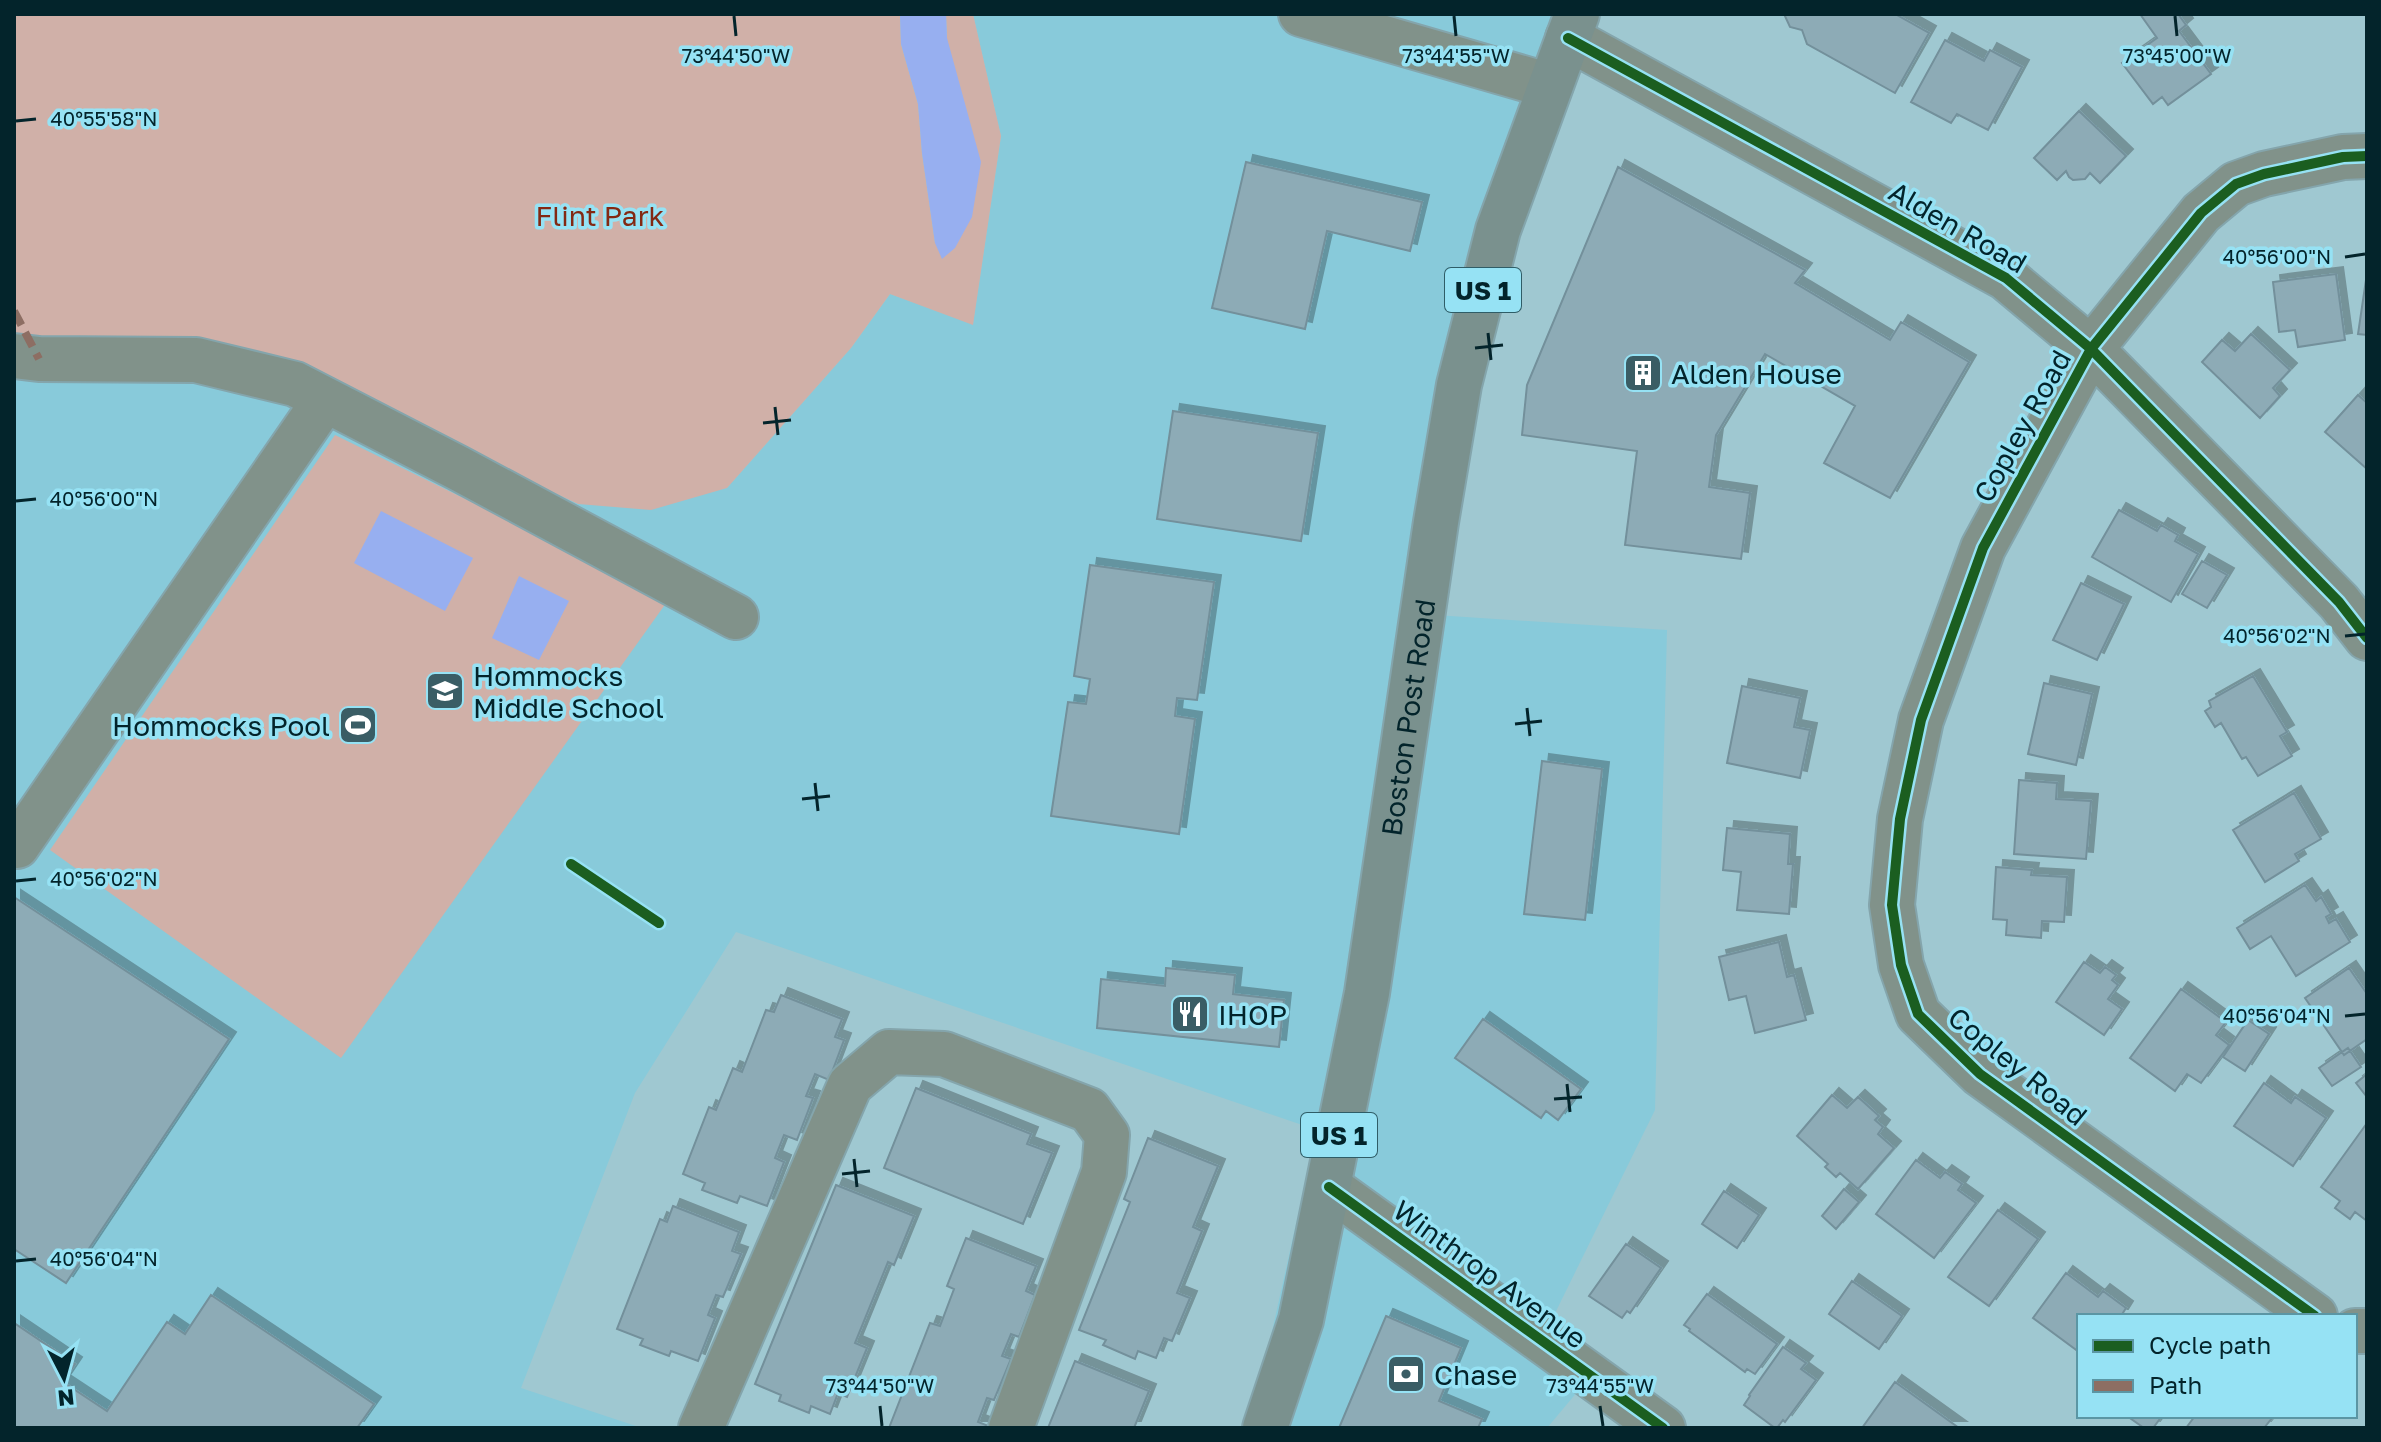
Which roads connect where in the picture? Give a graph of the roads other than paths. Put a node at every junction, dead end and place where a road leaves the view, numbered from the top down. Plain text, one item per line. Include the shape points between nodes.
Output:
1 (1301, 14) edge
2 (1572, 26) edge
3 (1550, 86) junction
4 (2367, 156) edge
5 (2091, 349) junction
6 (14, 356) edge
7 (325, 400) junction
8 (736, 617) dead end
9 (2367, 638) edge
10 (14, 845) edge
11 (1329, 1187) junction
12 (2312, 1314) edge
13 (701, 1428) edge
14 (1011, 1428) edge
15 (1265, 1428) edge
16 (1663, 1428) edge

1 - 3 street
2 - 3 main road, Boston Post Road / US 1
2 - 5 street, Alden Road via 2006,278
3 - 11 main road, Boston Post Road / US 1 via 1498,230 1459,385 1367,993
4 - 5 street, Copley Road via 2343,157 2236,184 2201,213
5 - 9 street, Alden Road via 2339,602
5 - 12 street, Copley Road via 1983,548 1921,720 1900,819 1892,905 1901,965 1918,1014 1980,1074
6 - 7 street via 196,360 295,384
7 - 8 street
7 - 10 street
11 - 15 main road, Boston Post Road / US 1 via 1301,1320
11 - 16 street, Winthrop Avenue
13 - 14 street via 850,1085 889,1052 944,1054 1089,1110 1107,1135 1104,1172

